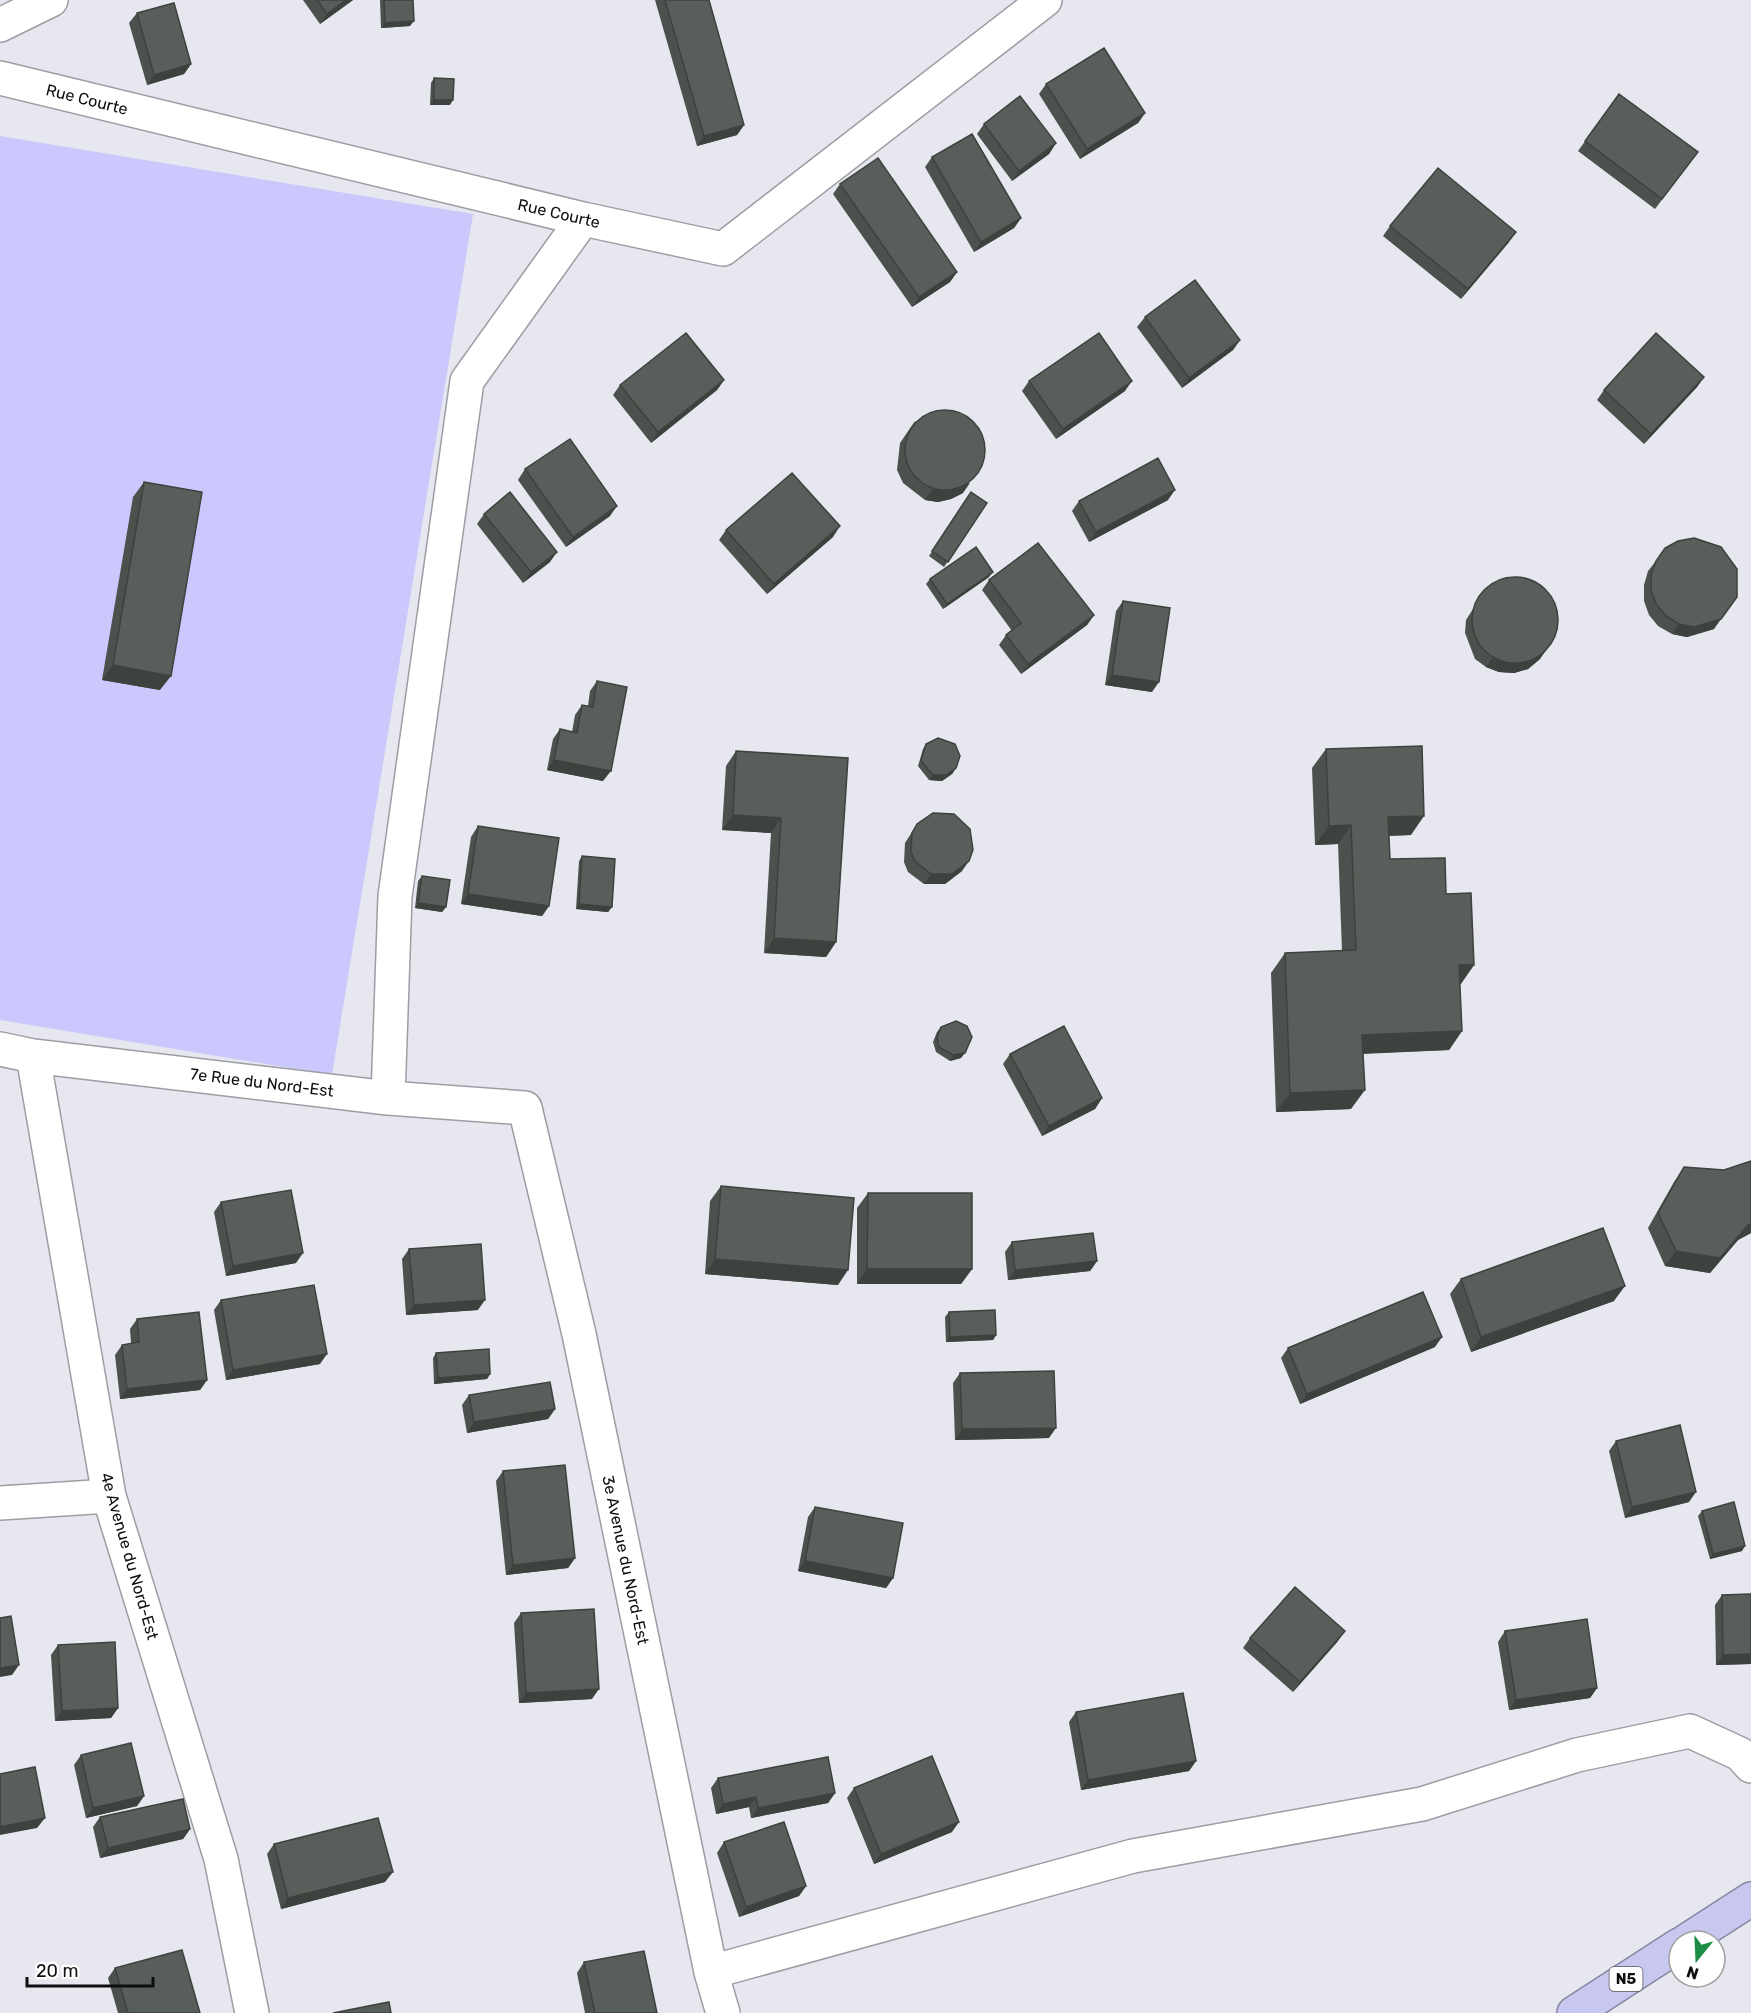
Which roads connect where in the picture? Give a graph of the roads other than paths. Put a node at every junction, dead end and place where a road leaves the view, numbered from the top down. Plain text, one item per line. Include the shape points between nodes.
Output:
1 (51, 0) edge
2 (1045, 0) edge
3 (0, 25) edge
4 (0, 78) edge
5 (583, 219) junction
6 (0, 1049) edge
7 (33, 1056) junction
8 (388, 1098) junction
9 (525, 1108) joint
10 (109, 1496) junction
11 (0, 1503) edge
12 (1751, 1766) edge
13 (1751, 1899) edge
14 (1705, 1929) edge
15 (1667, 1953) edge
16 (711, 1972) junction
17 (252, 2013) edge
18 (723, 2013) edge
19 (1574, 2013) edge

1 - 3 street
2 - 5 street, Rue Courte via 723,249
4 - 5 street, Rue Courte
5 - 8 street via 467,381 395,896
6 - 7 street, 7e Rue du Nord-Est
7 - 8 street, 7e Rue du Nord-Est
7 - 10 street, 4e Avenue du Nord-Est
8 - 9 street, 7e Rue du Nord-Est
9 - 16 street, 3e Avenue du Nord-Est via 579,1334
10 - 11 street
10 - 17 street, 4e Avenue du Nord-Est via 221,1859
12 - 16 street via 1730,1749 1690,1731 1679,1733 1578,1755 1422,1804 1133,1856
13 - 14 highway
15 - 19 highway, N5
16 - 18 street, 3e Avenue du Nord-Est

